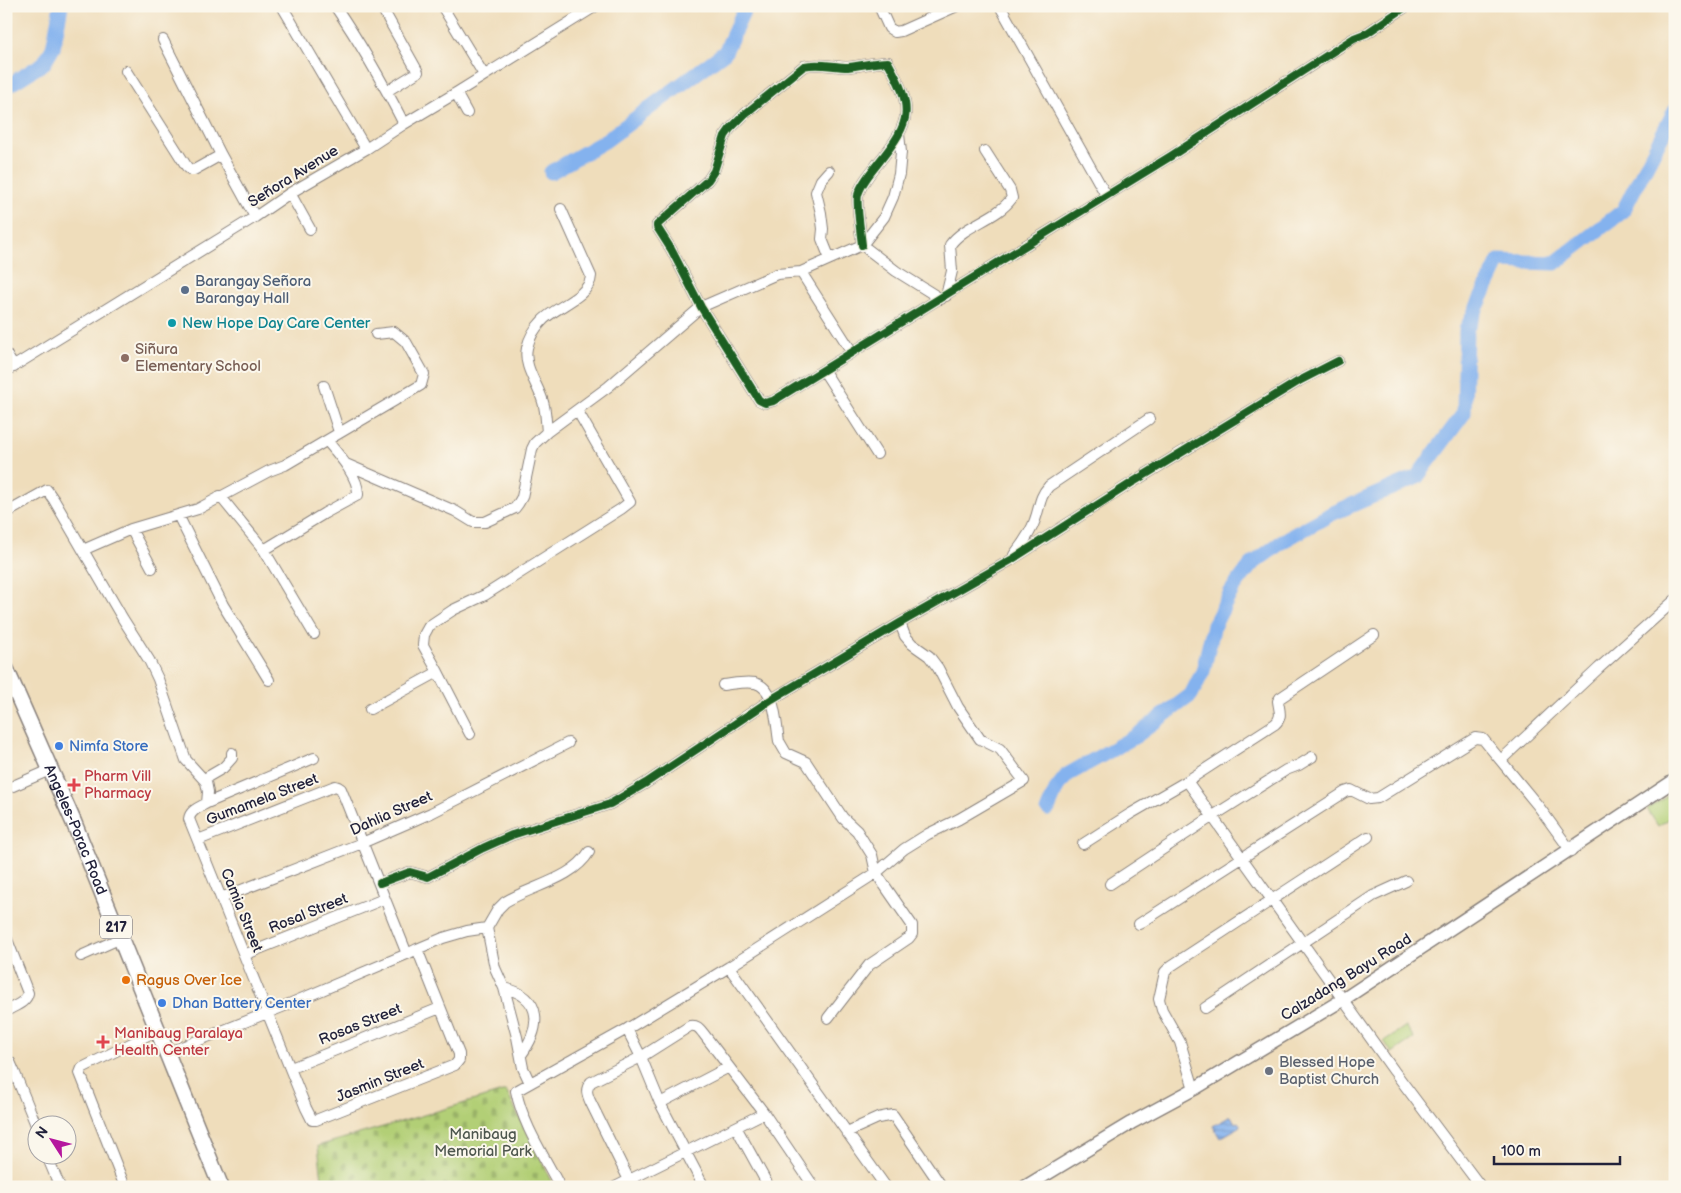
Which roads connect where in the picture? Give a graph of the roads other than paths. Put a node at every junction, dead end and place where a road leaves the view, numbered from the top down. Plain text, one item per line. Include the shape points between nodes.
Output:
1 (282, 6) edge
2 (335, 6) edge
3 (381, 6) edge
4 (442, 6) edge
5 (596, 6) edge
6 (879, 6) edge
7 (957, 6) edge
8 (1000, 6) edge
9 (1407, 6) edge
10 (163, 40) dead end
11 (126, 71) dead end
12 (484, 75) junction
13 (387, 91) junction
14 (456, 93) junction
15 (467, 113) dead end
16 (404, 124) junction
17 (899, 134) junction
18 (366, 149) junction
19 (985, 151) dead end
20 (221, 155) junction
21 (829, 171) dead end
22 (290, 193) junction
23 (1106, 195) junction
24 (561, 209) dead end
25 (255, 217) junction
26 (310, 229) dead end
27 (862, 245) junction
28 (830, 259) junction
29 (801, 272) junction
30 (943, 297) junction
31 (701, 307) junction
32 (376, 334) dead end
33 (852, 352) junction
34 (6, 354) edge
35 (1338, 361) dead end
36 (10, 369) edge
37 (824, 371) junction
38 (324, 386) dead end
39 (577, 410) junction
40 (1149, 419) dead end
41 (339, 432) junction
42 (547, 432) junction
43 (327, 441) junction
44 (877, 454) dead end
45 (346, 464) junction
46 (220, 496) junction
47 (6, 513) edge
48 (178, 515) junction
49 (131, 529) junction
50 (83, 550) junction
51 (264, 550) junction
52 (1011, 560) junction
53 (152, 568) dead end
54 (1675, 600) edge
55 (900, 623) junction
56 (314, 634) dead end
57 (1374, 636) dead end
58 (6, 669) edge
59 (438, 672) junction
60 (269, 680) dead end
61 (723, 685) dead end
62 (772, 699) junction
63 (370, 709) dead end
64 (470, 734) dead end
65 (568, 743) dead end
66 (232, 753) dead end
67 (1312, 757) dead end
68 (314, 758) dead end
69 (1502, 760) junction
70 (50, 770) junction
71 (204, 779) junction
72 (1675, 780) edge
73 (1187, 781) junction
74 (6, 789) edge
75 (207, 803) junction
76 (1213, 816) junction
77 (1368, 837) dead end
78 (198, 840) junction
79 (362, 843) junction
80 (1083, 844) dead end
81 (1571, 851) junction
82 (589, 852) dead end
83 (1242, 858) junction
84 (876, 873) junction
85 (1406, 881) dead end
86 (380, 883) junction
87 (1110, 884) dead end
88 (221, 898) junction
89 (384, 899) junction
90 (1273, 900) junction
91 (1139, 924) dead end
92 (487, 928) junction
93 (121, 938) junction
94 (7, 940) edge
95 (1303, 944) junction
96 (417, 949) junction
97 (407, 954) junction
98 (244, 955) junction
99 (81, 956) dead end
100 (729, 967) junction
101 (504, 988) junction
102 (1344, 999) junction
103 (440, 1008) junction
104 (1205, 1008) dead end
105 (6, 1011) edge
106 (267, 1013) junction
107 (828, 1018) dead end
108 (627, 1029) junction
109 (158, 1030) junction
110 (167, 1053) junction
111 (521, 1055) junction
112 (641, 1057) junction
113 (6, 1059) edge
114 (728, 1067) junction
115 (291, 1068) junction
116 (530, 1083) junction
117 (1194, 1089) junction
118 (660, 1103) junction
119 (764, 1113) junction
120 (32, 1116) edge
121 (312, 1120) joint
122 (736, 1127) junction
123 (847, 1132) junction
124 (686, 1153) junction
125 (52, 1166) edge
126 (628, 1180) junction
127 (60, 1187) edge
128 (125, 1187) edge
129 (221, 1187) edge
130 (560, 1187) edge
131 (615, 1187) edge
132 (704, 1187) edge
133 (769, 1187) edge
134 (814, 1187) edge
135 (886, 1187) edge
136 (942, 1187) edge
137 (1025, 1187) edge
138 (1482, 1187) edge

1 - 18 street
2 - 13 street
3 - 13 street via 418,72
4 - 12 street
5 - 12 street, Señora Avenue
6 - 7 street via 889,28 895,32
8 - 23 street
9 - 23 street
10 - 20 street
11 - 20 street via 187,168 194,170
12 - 14 street, Señora Avenue
13 - 16 street
14 - 15 street
14 - 16 street, Señora Avenue
16 - 18 street, Señora Avenue
17 - 27 street via 899,174 893,197 884,217
17 - 27 street via 858,195
17 - 31 street via 904,126 907,106 888,62 849,66 812,63 744,114 725,136 708,180 656,229 671,249
18 - 22 street, Señora Avenue
19 - 30 street via 1012,198 1003,209 959,235 950,245 952,271
20 - 25 street
21 - 28 street via 816,192 822,213 822,239
22 - 25 street, Señora Avenue
22 - 26 street
23 - 30 street
24 - 42 street via 591,282 579,295 542,320 527,349 530,372 543,403
25 - 36 street, Señora Avenue
27 - 28 street
27 - 30 street via 896,271
28 - 29 street
29 - 31 street via 777,274
29 - 33 street
30 - 33 street
31 - 37 street via 759,400 765,403 773,401
31 - 39 street
32 - 41 street via 394,332 406,342 424,374 420,385
33 - 37 street
34 - 36 street
35 - 52 street via 1299,381 1133,482
37 - 44 street
38 - 41 street
39 - 42 street
39 - 59 street via 630,502 485,595 429,626 423,645
40 - 52 street via 1042,493 1036,519
41 - 43 street
42 - 45 street via 532,449 518,504 485,522 473,522
43 - 45 street
43 - 46 street
45 - 51 street via 358,495
46 - 48 street via 198,509
46 - 51 street
47 - 50 street via 47,490
48 - 49 street
48 - 60 street via 223,605
49 - 50 street
49 - 53 street
50 - 71 street via 149,660 186,760
51 - 56 street
52 - 55 street
54 - 69 street
55 - 62 street
55 - 84 street via 905,636 938,668 980,740 1000,749 1024,781 959,820 928,834
57 - 73 street via 1280,698 1279,720
58 - 70 main road, Angeles-Porac Road / 217
59 - 63 street
59 - 64 street
61 - 62 street via 754,683 768,692
62 - 84 street via 782,748 806,762 872,855
62 - 86 street via 610,804 512,835 428,877 410,872
65 - 79 street, Dahlia Street via 430,813
66 - 71 street via 228,764
67 - 76 street
68 - 75 street
69 - 81 street
69 - 83 street via 1483,739 1475,738 1378,798 1369,799 1351,790 1346,792
70 - 74 street
70 - 93 main road, Angeles-Porac Road / 217
71 - 75 street
72 - 81 street, Calzadang Bayu Road
73 - 76 street
73 - 80 street
75 - 78 street, Camia Street via 189,815
76 - 83 street
76 - 87 street
77 - 90 street
78 - 79 street, Gumamela Street via 338,786
78 - 88 street, Camia Street
79 - 86 street
79 - 88 street, Dahlia Street
81 - 102 street, Calzadang Bayu Road
82 - 92 street via 568,873 505,902
83 - 90 street
83 - 91 street
84 - 100 street
84 - 107 street via 912,925 912,934 870,966
85 - 95 street via 1373,896
86 - 89 street
88 - 98 street, Camia Street
89 - 97 street
89 - 98 street, Rosal Street
90 - 95 street
90 - 117 street via 1165,972 1159,1000 1180,1042
92 - 96 street via 443,938
92 - 101 street via 495,968
93 - 99 street
93 - 109 main road, Angeles-Porac Road / 217
94 - 105 street via 28,994 24,1002
95 - 102 street
95 - 104 street
96 - 97 street
96 - 103 street
97 - 106 street
98 - 106 street, Camia Street
100 - 108 street
100 - 123 street
101 - 111 street
101 - 111 street via 521,995 533,1008 536,1023
102 - 117 street, Calzadang Bayu Road
102 - 138 street
103 - 115 street, Rosas Street
103 - 121 street, Jasmin Street via 458,1054 458,1063 325,1118
106 - 110 street
106 - 115 street, Camia Street
108 - 112 street
108 - 116 street
109 - 110 main road, Angeles-Porac Road / 217
109 - 128 street via 82,1068 80,1073
110 - 129 main road, Angeles-Porac Road / 217
111 - 116 street
112 - 114 street via 695,1025
112 - 118 street
112 - 126 street via 591,1082 587,1090
113 - 120 street
114 - 118 street
114 - 119 street
115 - 121 street, Camia Street
116 - 130 street via 516,1091 519,1106
117 - 137 street, Calzadang Bayu Road
118 - 124 street
119 - 122 street
119 - 134 street
122 - 124 street
122 - 133 street
123 - 135 street
123 - 136 street via 878,1118 893,1116
124 - 126 street
124 - 132 street
125 - 127 street
126 - 131 street

